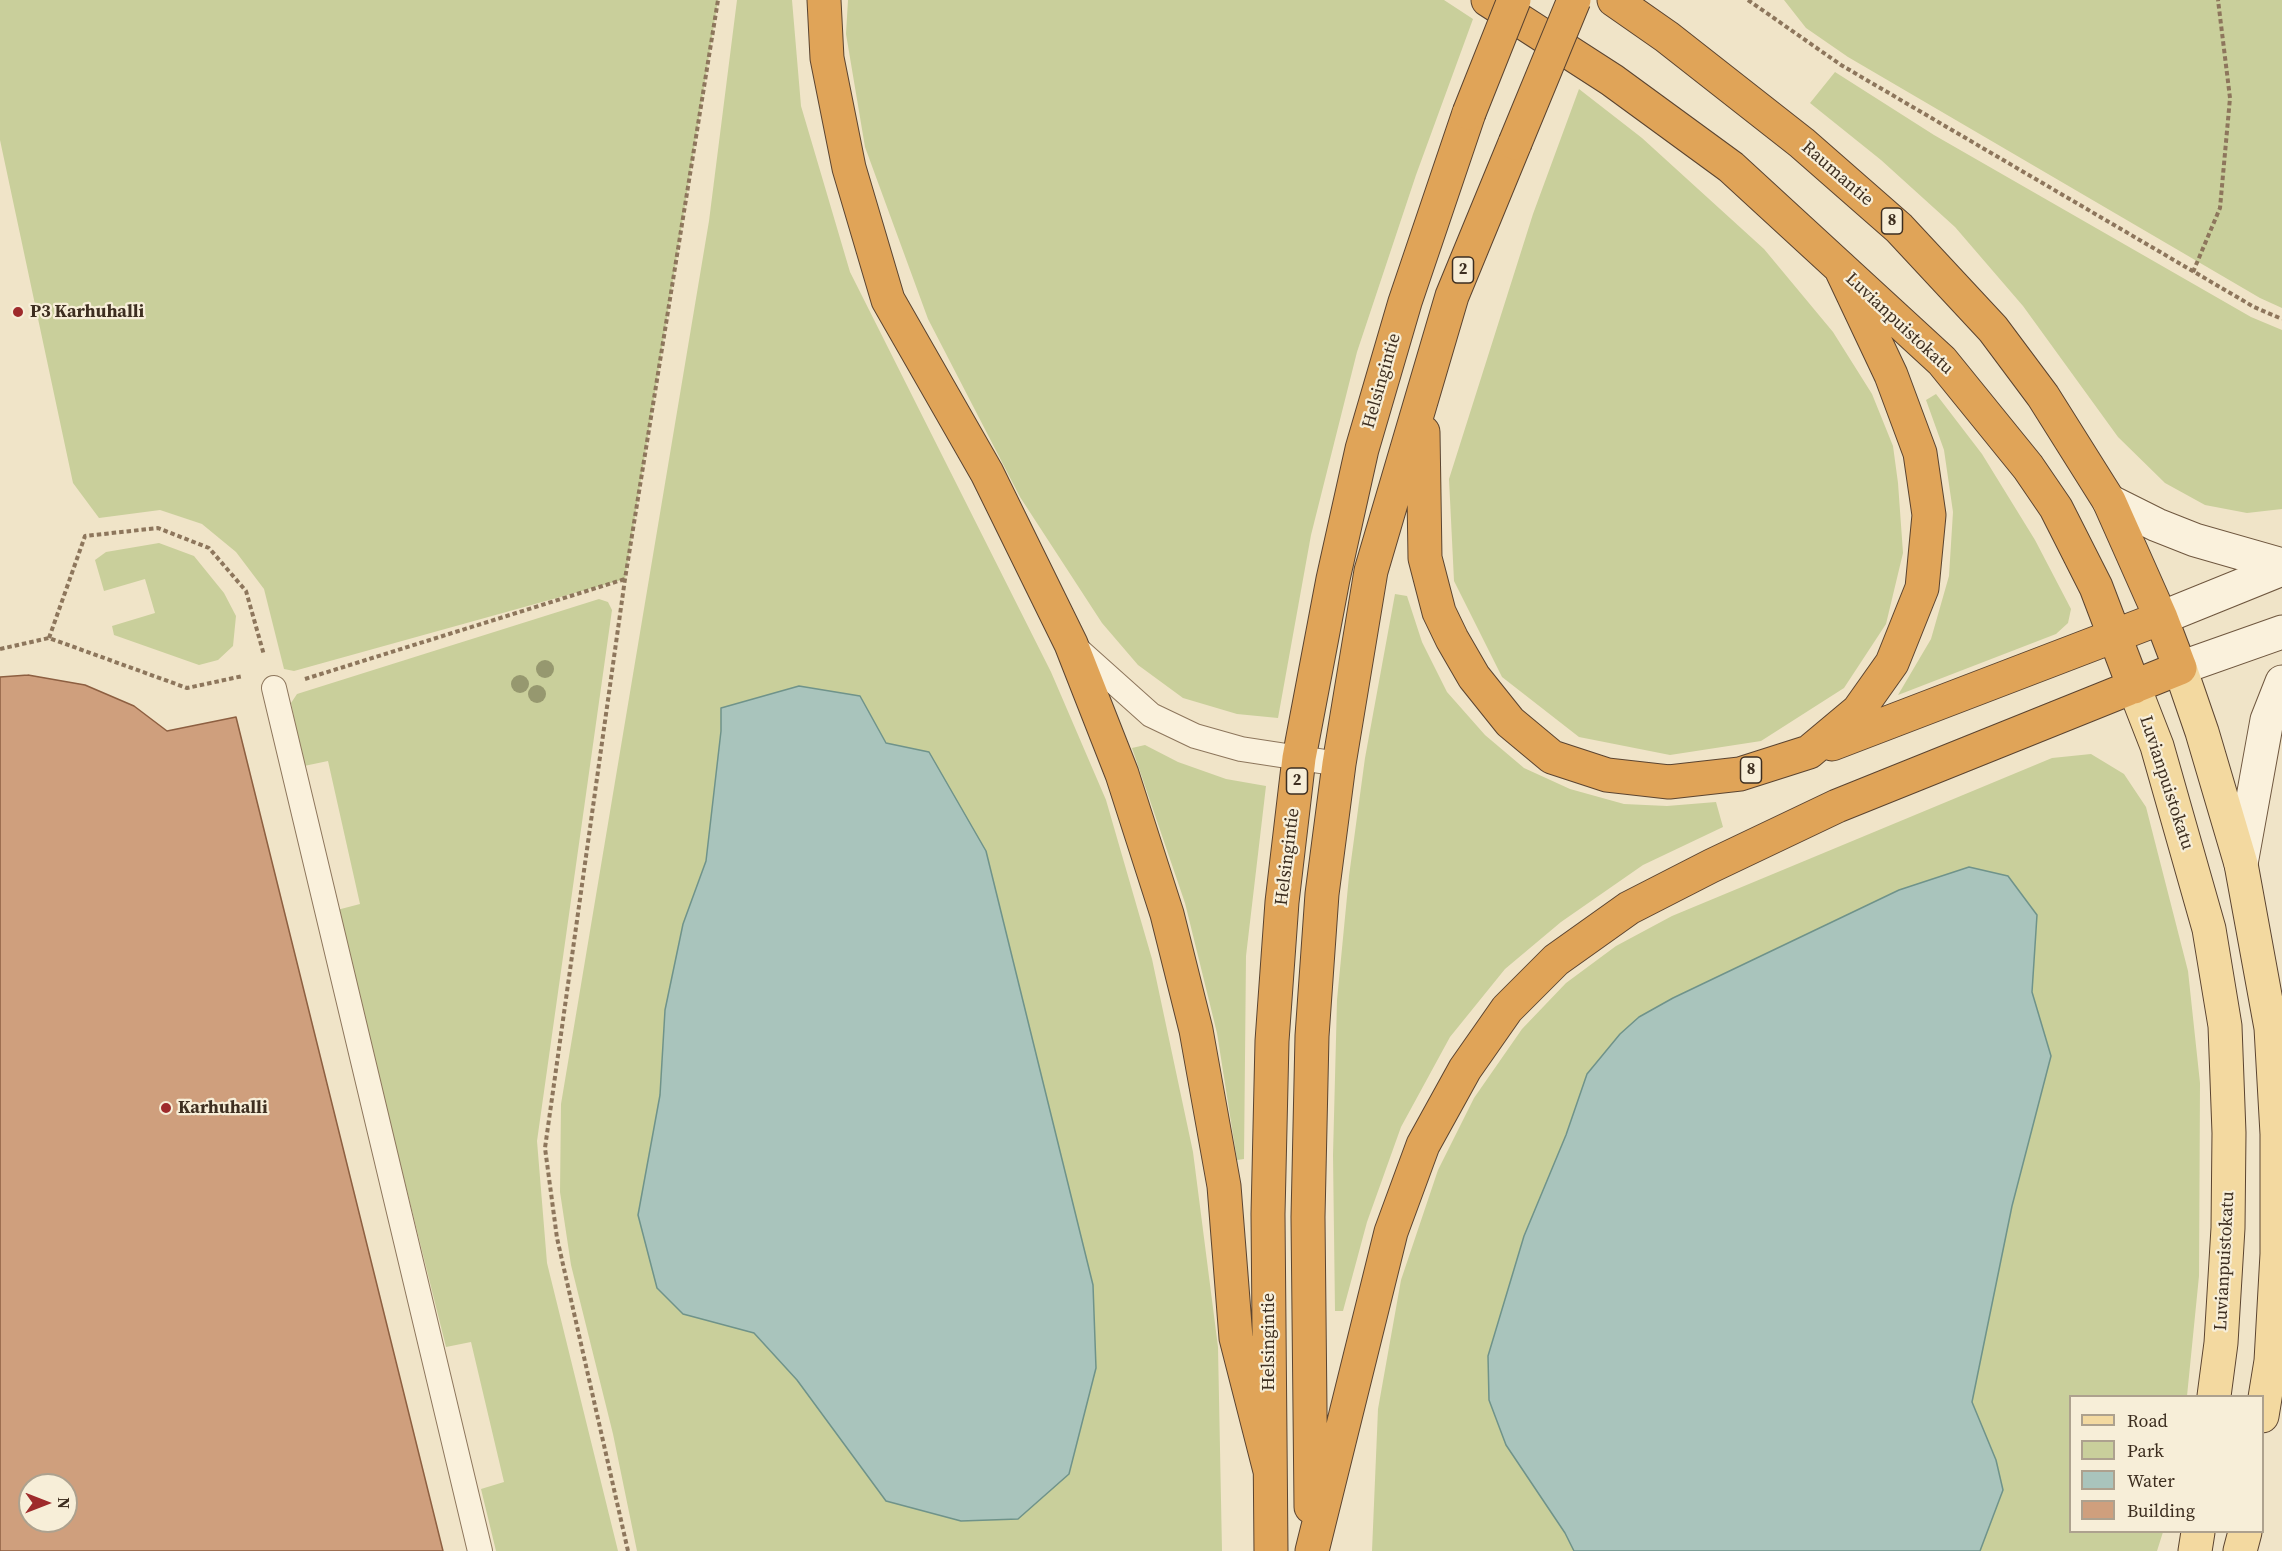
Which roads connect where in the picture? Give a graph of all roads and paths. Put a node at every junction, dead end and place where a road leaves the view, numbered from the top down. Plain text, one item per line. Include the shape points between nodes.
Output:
1 (718, 0) edge
2 (824, 0) edge
3 (1488, 0) edge
4 (1514, 0) edge
5 (1574, 0) edge
6 (1614, 0) edge
7 (1748, 0) edge
8 (2218, 0) edge
9 (1840, 267) junction
10 (2193, 272) junction
11 (2282, 319) edge
12 (1422, 402) junction
13 (2109, 501) junction
14 (2282, 567) edge
15 (625, 579) junction
16 (2161, 618) junction
17 (2282, 632) edge
18 (2116, 637) junction
19 (49, 638) junction
20 (1071, 644) junction
21 (0, 649) edge
22 (2180, 668) junction
23 (271, 680) junction
24 (2282, 682) edge
25 (2134, 687) junction
26 (1809, 752) junction
27 (1299, 758) junction
28 (1339, 764) junction
29 (2241, 864) junction
30 (2214, 1395) edge
31 (2264, 1404) edge
32 (1270, 1471) junction
33 (2198, 1533) edge
34 (2245, 1533) edge
35 (480, 1551) edge
36 (628, 1551) edge
37 (1271, 1551) edge
38 (1312, 1551) edge
39 (2195, 1551) edge
40 (2240, 1551) edge

1 - 15 path
2 - 20 highway via 827,58 849,168 888,300 987,473
3 - 9 highway, 8 via 1612,80 1731,167
4 - 27 highway, Helsingintie / 2, bridge via 1470,113 1405,302 1362,449
5 - 12 highway, 2, bridge via 1452,296
6 - 13 highway, Raumantie / 8 via 1668,37 1802,143 1899,228 1993,329 2043,396
7 - 10 path via 1841,65
8 - 10 path via 2230,98 2220,208
9 - 18 highway, Luvianpuistokatu via 1942,361 2028,467 2056,508 2096,586
9 - 26 highway, 8 via 1891,375 1920,453 1929,514 1922,588 1892,663 1858,711
10 - 11 path
12 - 26 highway, 8 via 1425,558 1439,612 1474,677 1510,722 1552,757 1607,775 1669,782 1740,774
12 - 28 highway, 2 via 1371,572
13 - 14 main road via 2195,540
13 - 16 highway, 8
14 - 16 main road
15 - 23 path
15 - 36 path via 545,1149 557,1238
16 - 18 highway
16 - 22 highway, 8
17 - 22 main road
18 - 25 highway, Luvianpuistokatu
18 - 26 highway
19 - 21 path
19 - 23 path via 187,688
19 - 23 path via 85,536 158,528 209,548 246,591
20 - 27 lane via 1151,714 1195,736 1241,749
20 - 32 highway via 1125,784 1167,914 1191,1009 1224,1186 1236,1338
22 - 25 highway
22 - 29 main road
23 - 35 lane
24 - 29 main road via 2267,720
25 - 30 main road, Luvianpuistokatu via 2157,746 2209,929 2225,1026 2228,1228
25 - 38 highway via 1837,806 1640,903 1556,960 1507,1009 1465,1069 1423,1145 1391,1232
27 - 28 lane
27 - 32 highway, Helsingintie / 2 via 1282,902 1272,1041 1268,1214
28 - 38 highway, 2 via 1322,894 1312,1036 1308,1241
29 - 31 main road via 2271,1028 2277,1134 2277,1254 2271,1361
32 - 37 highway, Helsingintie / 2
33 - 39 main road
34 - 40 main road

